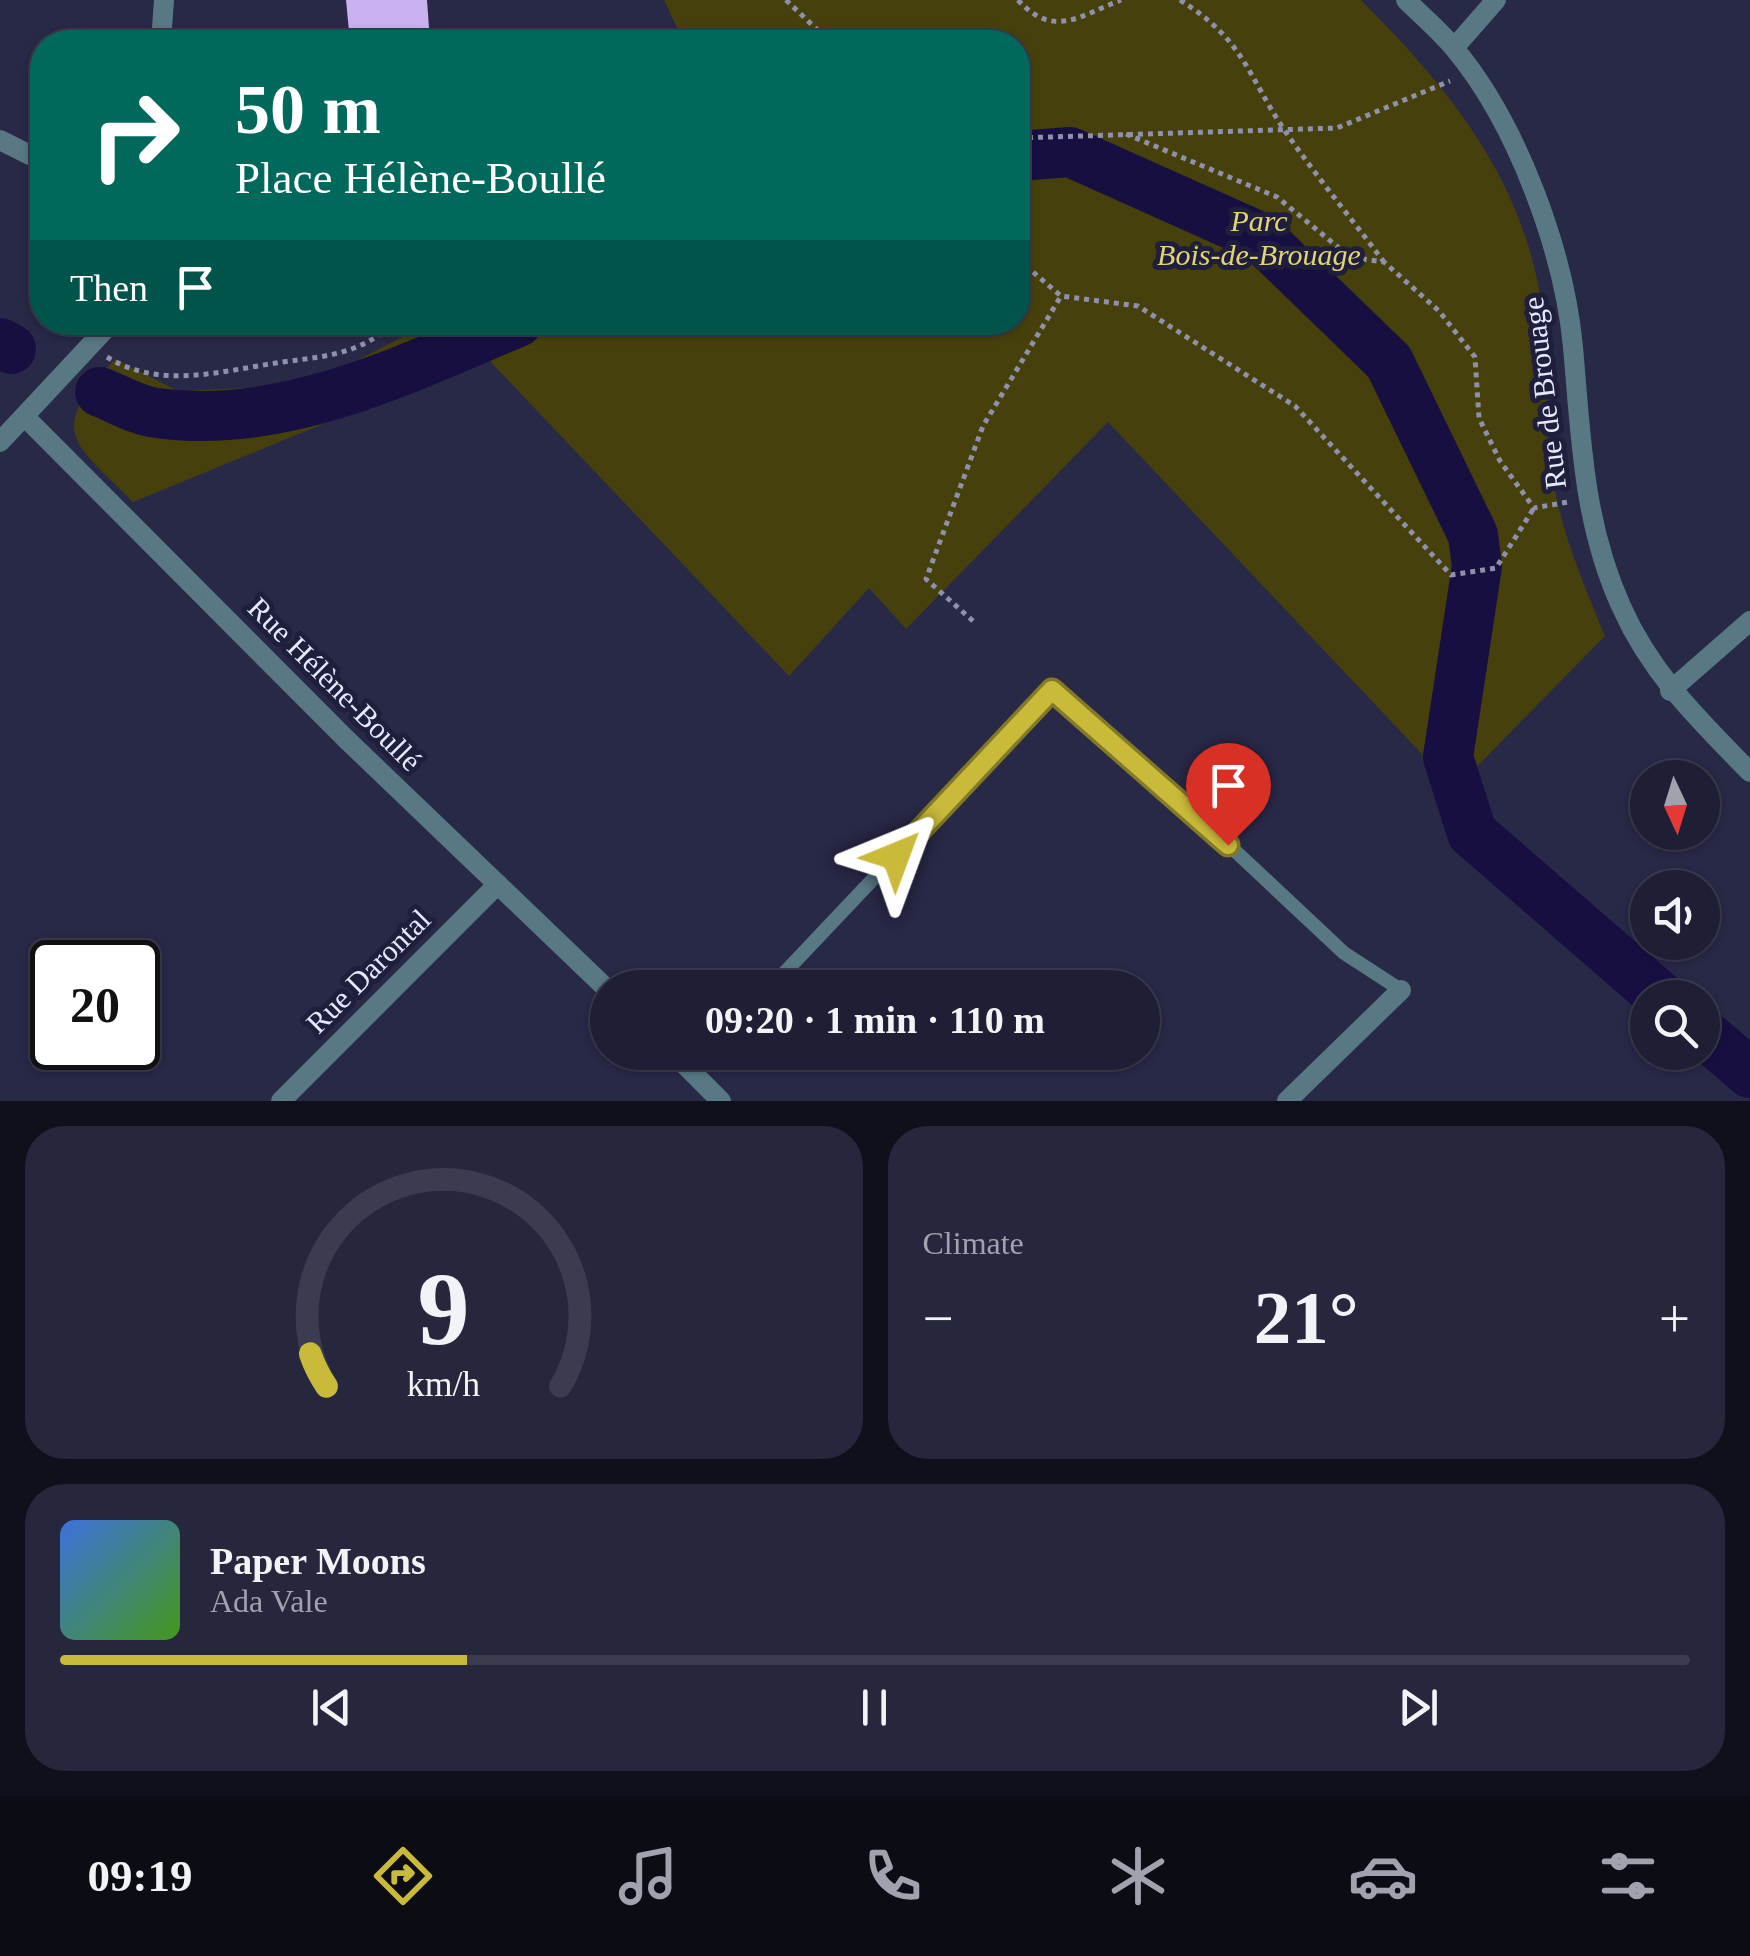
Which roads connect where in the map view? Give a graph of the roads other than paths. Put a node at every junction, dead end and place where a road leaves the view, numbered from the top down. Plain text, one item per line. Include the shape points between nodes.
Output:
1 (164, 0) edge
2 (1406, 0) edge
3 (1496, 0) edge
4 (163, 30) edge
5 (1454, 48) junction
6 (0, 140) edge
7 (30, 154) edge
8 (102, 335) edge
9 (25, 416) junction
10 (0, 442) edge
11 (1750, 621) edge
12 (1670, 691) junction
13 (1750, 772) edge
14 (498, 884) junction
15 (787, 970) edge
16 (590, 973) edge
17 (1401, 990) joint
18 (691, 1070) edge
19 (281, 1101) edge
20 (721, 1101) edge
21 (1287, 1101) edge

1 - 4 street
2 - 5 street, Rue de Brouage
3 - 5 street
5 - 12 street, Rue de Brouage via 1530,178 1549,232 1573,345 1586,499 1620,605
6 - 7 street
8 - 9 street
9 - 10 street
9 - 14 street, Rue Hélène-Boullé
11 - 12 street
12 - 13 street, Rue de Brouage
14 - 16 street, Rue Hélène-Boullé
14 - 19 street, Rue Darontal
15 - 17 lane via 1052,690 1344,953
17 - 21 street
18 - 20 street

